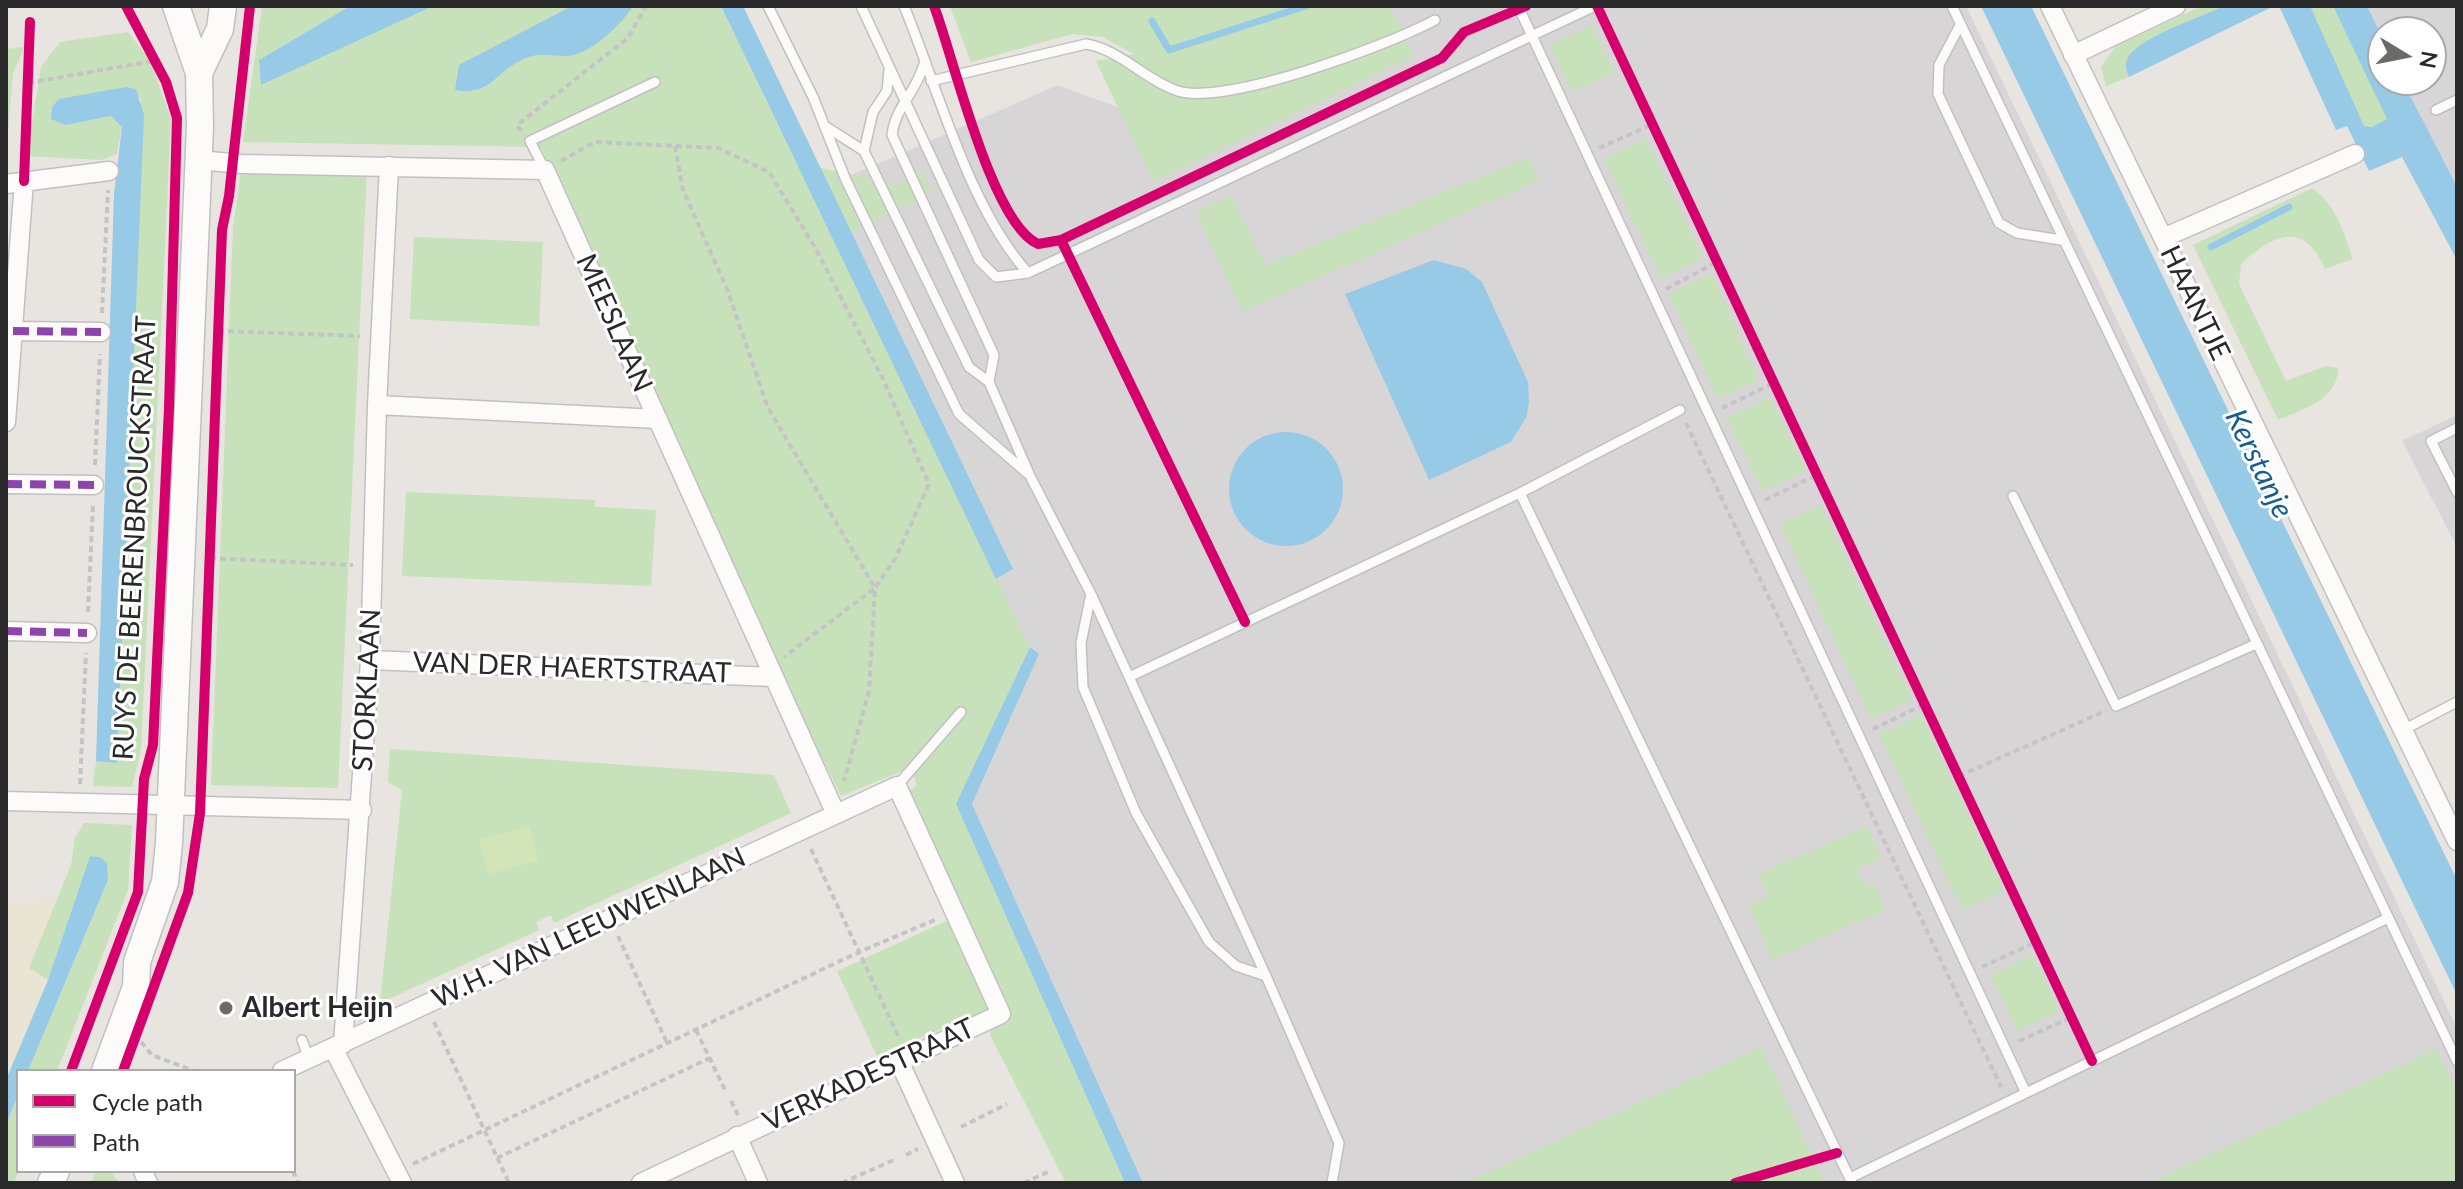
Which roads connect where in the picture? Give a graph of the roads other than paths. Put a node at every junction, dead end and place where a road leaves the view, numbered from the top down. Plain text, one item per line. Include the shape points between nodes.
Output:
1 (176, 6) edge
2 (223, 6) edge
3 (768, 6) edge
4 (861, 6) edge
5 (904, 6) edge
6 (1518, 6) edge
7 (1595, 6) edge
8 (1952, 6) edge
9 (2050, 6) edge
10 (2176, 6) edge
11 (1435, 20) dead end
12 (1960, 25) junction
13 (1530, 35) junction
14 (2073, 55) junction
15 (924, 64) junction
16 (889, 70) junction
17 (199, 73) junction
18 (931, 81) junction
19 (655, 82) dead end
20 (2457, 100) edge
21 (904, 104) junction
22 (2436, 110) dead end
23 (825, 126) junction
24 (864, 151) junction
25 (2355, 154) dead end
26 (199, 160) junction
27 (389, 166) junction
28 (545, 170) junction
29 (109, 171) dead end
30 (15, 182) edge
31 (2163, 238) junction
32 (2061, 240) junction
33 (1028, 273) junction
34 (13, 331) junction
35 (101, 332) dead end
36 (989, 382) junction
37 (377, 405) junction
38 (1680, 410) road end
39 (658, 419) junction
40 (6, 422) edge
41 (2457, 428) edge
42 (1030, 476) junction
43 (6, 484) edge
44 (94, 485) dead end
45 (2457, 492) edge
46 (1520, 493) junction
47 (2013, 496) dead end
48 (1091, 594) junction
49 (6, 631) edge
50 (87, 633) dead end
51 (2256, 644) junction
52 (370, 660) junction
53 (771, 671) junction
54 (1129, 677) junction
55 (2457, 702) edge
56 (961, 712) dead end
57 (2403, 730) junction
58 (897, 786) junction
59 (6, 801) edge
60 (172, 805) junction
61 (362, 810) junction
62 (835, 812) junction
63 (2457, 841) edge
64 (2388, 918) junction
65 (137, 962) junction
66 (1266, 976) junction
67 (302, 1040) dead end
68 (338, 1046) junction
69 (309, 1059) junction
70 (903, 1059) junction
71 (2457, 1061) edge
72 (88, 1069) edge
73 (106, 1069) edge
74 (286, 1069) edge
75 (2026, 1093) junction
76 (737, 1136) junction
77 (399, 1177) edge
78 (1851, 1180) edge
79 (641, 1183) edge
80 (758, 1183) edge
81 (955, 1183) edge
82 (1332, 1183) edge

1 - 17 main road, RUYS DE BEERENBROUCKSTRAAT
2 - 17 main road, RUYS DE BEERENBROUCKSTRAAT via 220,29
3 - 23 lane
4 - 16 lane
5 - 15 lane
6 - 13 lane
7 - 13 lane
8 - 12 lane
9 - 14 street, HAANTJE
10 - 14 street
11 - 18 lane via 1399,39 1292,75 1199,93 1179,91 1102,46 1086,44
12 - 32 lane
12 - 32 lane via 1939,65 1938,94 1999,223 2017,233
13 - 33 lane
13 - 75 lane
14 - 31 street, HAANTJE
15 - 18 lane
15 - 21 lane via 918,87
16 - 21 lane
16 - 24 lane via 887,91 873,112
17 - 26 main road, RUYS DE BEERENBROUCKSTRAAT
18 - 33 lane via 1001,237
19 - 28 lane via 530,141
20 - 22 lane
21 - 33 lane via 979,260 996,277
21 - 36 lane via 892,135 994,355
23 - 24 lane
23 - 42 lane via 959,414
24 - 36 lane via 969,367
25 - 31 street
26 - 27 street
26 - 60 main road, RUYS DE BEERENBROUCKSTRAAT
27 - 28 street
27 - 37 street, STORKLAAN
28 - 39 street, MEESLAAN
29 - 30 street
30 - 34 street
31 - 57 street, HAANTJE
32 - 51 lane
34 - 35 street
34 - 40 street
36 - 42 lane
37 - 39 street
37 - 52 street, STORKLAAN
38 - 46 lane
39 - 53 street, MEESLAAN
41 - 45 lane via 2431,441
42 - 48 lane
43 - 44 street
46 - 54 lane
46 - 78 lane
47 - 51 lane via 2116,706
48 - 54 lane
48 - 66 lane via 1081,643 1083,687 1136,813 1209,942 1236,966
49 - 50 street
51 - 64 lane
52 - 53 street, VAN DER HAERTSTRAAT
52 - 61 street, STORKLAAN
53 - 62 street, MEESLAAN
54 - 66 lane
55 - 57 lane
56 - 58 lane
57 - 63 street, HAANTJE
58 - 62 street, W.H. VAN LEEUWENLAAN
58 - 70 street, VERKADESTRAAT via 1001,1014
59 - 60 street
60 - 61 street
60 - 65 main road, RUYS DE BEERENBROUCKSTRAAT via 165,882
61 - 68 street, STORKLAAN
62 - 68 street, W.H. VAN LEEUWENLAAN
64 - 71 lane
64 - 75 lane
65 - 72 main road, RUYS DE BEERENBROUCKSTRAAT via 120,983
65 - 73 main road, RUYS DE BEERENBROUCKSTRAAT via 136,987
66 - 82 lane via 1339,1143
67 - 69 lane
68 - 69 street, W.H. VAN LEEUWENLAAN
68 - 77 street
69 - 74 street, W.H. VAN LEEUWENLAAN
70 - 76 street, VERKADESTRAAT
70 - 81 street
75 - 78 lane
76 - 79 street, VERKADESTRAAT
76 - 80 street

